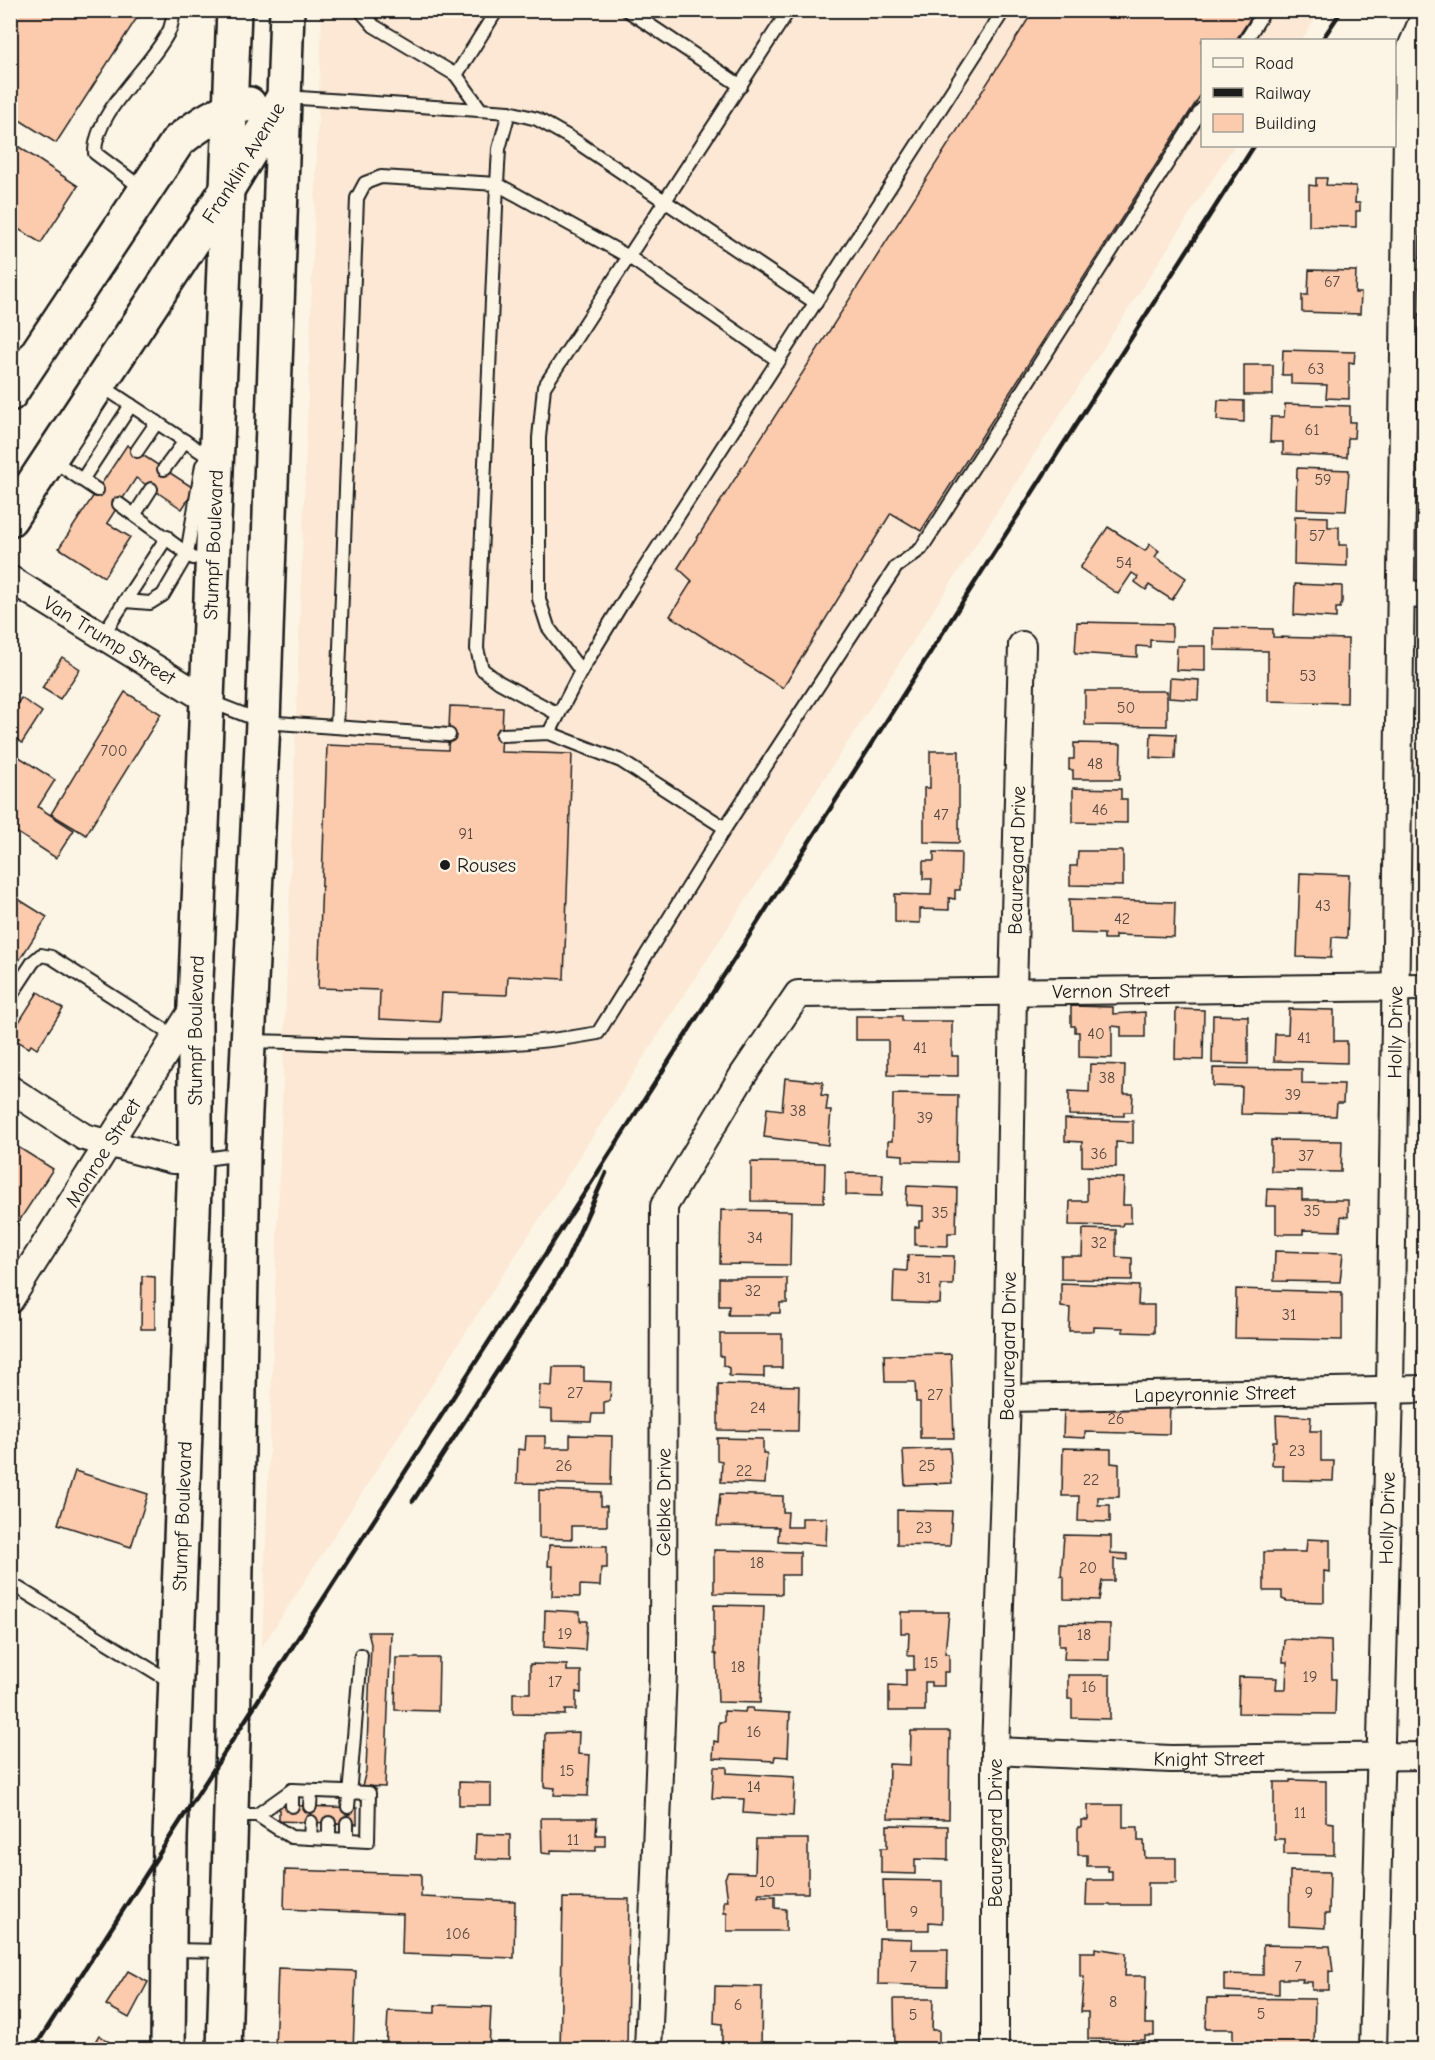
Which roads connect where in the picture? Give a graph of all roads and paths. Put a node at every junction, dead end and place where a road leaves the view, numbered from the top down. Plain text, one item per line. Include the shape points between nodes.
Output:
1 (174, 10) edge
2 (234, 10) edge
3 (287, 10) edge
4 (360, 10) edge
5 (497, 10) edge
6 (627, 10) edge
7 (789, 10) edge
8 (1004, 10) edge
9 (1266, 10) edge
10 (1425, 17) edge
11 (1247, 39) edge
12 (456, 75) junction
13 (741, 86) junction
14 (284, 97) junction
15 (231, 108) junction
16 (481, 110) junction
17 (509, 112) junction
18 (1201, 112) edge
19 (497, 184) junction
20 (228, 188) junction
21 (145, 190) junction
22 (664, 202) junction
23 (628, 257) junction
24 (816, 303) junction
25 (779, 361) junction
26 (99, 384) junction
27 (10, 393) edge
28 (131, 405) junction
29 (157, 422) junction
30 (184, 441) junction
31 (137, 452) dead end
32 (50, 458) junction
33 (211, 458) junction
34 (164, 469) dead end
35 (82, 480) junction
36 (97, 489) dead end
37 (151, 489) dead end
38 (118, 504) dead end
39 (135, 514) junction
40 (10, 519) edge
41 (167, 537) junction
42 (200, 563) junction
43 (10, 579) edge
44 (1413, 595) edge
45 (125, 601) junction
46 (102, 636) junction
47 (1022, 645) dead end
48 (581, 671) junction
49 (209, 701) junction
50 (558, 714) junction
51 (263, 722) junction
52 (337, 727) junction
53 (549, 733) junction
54 (449, 735) dead end
55 (502, 735) dead end
56 (725, 828) junction
57 (1395, 986) junction
58 (1425, 987) edge
59 (1013, 990) junction
60 (798, 994) joint
61 (10, 997) edge
62 (195, 1006) junction
63 (176, 1037) junction
64 (248, 1041) junction
65 (10, 1089) edge
66 (108, 1144) junction
67 (243, 1154) junction
68 (195, 1160) junction
69 (10, 1300) edge
70 (1425, 1389) edge
71 (1390, 1390) junction
72 (1007, 1398) junction
73 (10, 1583) edge
74 (362, 1655) dead end
75 (175, 1684) junction
76 (995, 1751) junction
77 (1382, 1755) junction
78 (1425, 1756) edge
79 (292, 1790) junction
80 (311, 1791) junction
81 (330, 1792) junction
82 (348, 1793) junction
83 (292, 1806) dead end
84 (310, 1806) dead end
85 (330, 1807) dead end
86 (348, 1807) dead end
87 (244, 1815) junction
88 (291, 1822) dead end
89 (311, 1822) dead end
90 (330, 1823) dead end
91 (347, 1824) dead end
92 (291, 1837) junction
93 (310, 1838) junction
94 (329, 1839) junction
95 (347, 1840) junction
96 (169, 1950) junction
97 (226, 1951) junction
98 (168, 2049) edge
99 (224, 2049) edge
100 (648, 2049) edge
101 (995, 2049) edge
102 (1373, 2049) edge

1 - 21 lane via 170,29 107,118 95,142 95,153
2 - 15 main road, Stumpf Boulevard
3 - 14 main road
4 - 12 lane via 374,26
5 - 12 lane
6 - 13 lane
7 - 13 lane
8 - 24 lane
9 - 11 lane
10 - 44 street, Holly Drive via 1408,54
12 - 16 lane
13 - 22 lane
14 - 15 main road, Franklin Avenue
14 - 16 lane
14 - 20 main road, Franklin Avenue
14 - 51 main road
15 - 20 main road, Stumpf Boulevard
15 - 21 main road, Franklin Avenue via 205,119 178,141
16 - 17 lane
17 - 19 lane via 499,149
17 - 22 lane via 537,119 574,140
18 - 56 lane via 921,549 897,567
19 - 23 lane
19 - 50 lane via 477,649 482,669
19 - 52 lane via 381,177 365,183 357,198
20 - 26 main road, Franklin Avenue
20 - 33 main road, Stumpf Boulevard
21 - 27 main road, Franklin Avenue
22 - 23 lane
22 - 24 lane
23 - 25 lane
23 - 48 lane via 544,387 539,438 539,599 548,627
24 - 25 lane
25 - 48 lane
26 - 28 lane
26 - 32 main road, Franklin Avenue
28 - 29 lane
28 - 35 lane
29 - 30 lane
29 - 31 lane
30 - 33 lane
30 - 34 lane
32 - 35 lane
32 - 40 main road, Franklin Avenue
33 - 42 main road, Stumpf Boulevard
35 - 36 lane
37 - 39 lane
38 - 39 lane
39 - 41 lane
41 - 42 lane
41 - 45 lane
42 - 45 lane via 150,603
42 - 49 main road, Stumpf Boulevard
43 - 46 street, Van Trump Street
44 - 57 street, Holly Drive
45 - 46 lane
46 - 49 street, Van Trump Street
47 - 59 street, Beauregard Drive
48 - 50 lane
49 - 51 lane
49 - 62 main road, Stumpf Boulevard
50 - 53 lane
51 - 52 lane
51 - 64 main road
52 - 54 lane
53 - 55 lane
53 - 56 lane via 621,761
56 - 64 lane via 598,1034 507,1045
57 - 58 street, Vernon Street
57 - 59 street, Vernon Street
57 - 71 street, Holly Drive
59 - 60 street, Vernon Street
59 - 72 street, Beauregard Drive
60 - 100 street, Gelbke Drive via 743,1075 664,1206 663,1672
61 - 63 lane via 33,962 41,956 51,957
62 - 63 street, Monroe Street
62 - 68 main road, Stumpf Boulevard
63 - 66 street, Monroe Street
64 - 67 main road
65 - 66 street via 84,1137
66 - 68 street via 172,1160
66 - 69 street, Monroe Street
67 - 68 lane
67 - 87 main road
68 - 75 main road, Stumpf Boulevard
70 - 71 street, Lapeyronnie Street
71 - 72 street, Lapeyronnie Street
71 - 77 street, Holly Drive
72 - 76 street, Beauregard Drive
73 - 75 lane
74 - 82 lane
75 - 96 main road, Stumpf Boulevard
76 - 77 street, Knight Street via 1171,1759
76 - 101 street, Beauregard Drive
77 - 78 street, Knight Street
77 - 102 street, Holly Drive
79 - 80 lane
79 - 83 lane
79 - 87 lane
80 - 81 lane
80 - 84 lane
81 - 82 lane
81 - 85 lane
82 - 86 lane
82 - 95 lane via 369,1793 368,1841
87 - 92 lane
87 - 97 main road
88 - 92 lane
89 - 93 lane
90 - 94 lane
91 - 95 lane
92 - 93 lane
93 - 94 lane
94 - 95 lane
96 - 97 lane
96 - 98 main road, Stumpf Boulevard
97 - 99 main road

